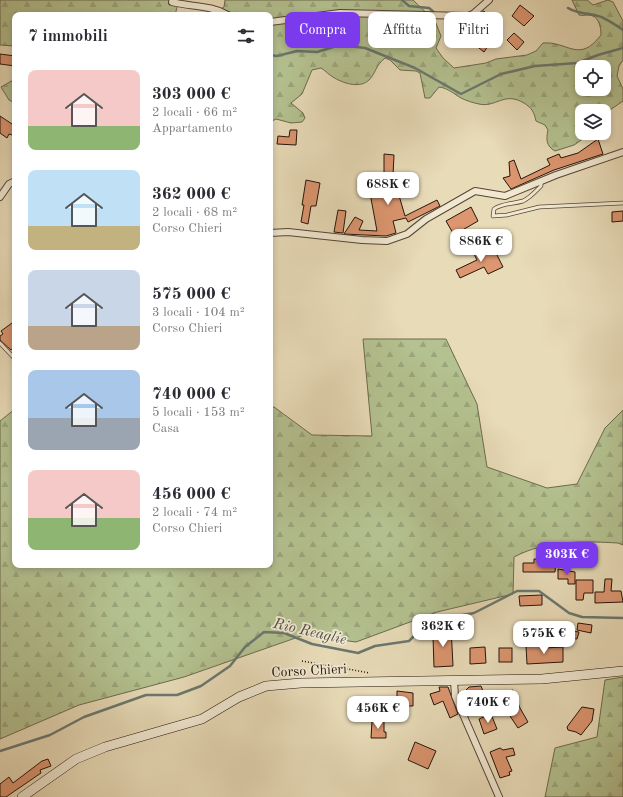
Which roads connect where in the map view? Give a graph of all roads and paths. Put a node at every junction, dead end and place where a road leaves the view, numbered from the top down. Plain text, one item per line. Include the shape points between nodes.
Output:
1 (489, 0) edge
2 (172, 2) dead end
3 (220, 12) edge
4 (273, 22) edge
5 (623, 152) edge
6 (541, 180) junction
7 (12, 182) edge
8 (0, 197) edge
9 (623, 203) edge
10 (273, 234) edge
11 (0, 343) edge
12 (12, 356) edge
13 (302, 662) dead end
14 (623, 671) edge
15 (373, 673) dead end
16 (454, 680) junction
17 (22, 797) edge
18 (499, 797) edge

1 - 4 street via 468,16 340,13
2 - 3 street via 204,6
5 - 6 street
6 - 9 lane via 541,186 523,201 501,205 494,209 493,216 539,206
6 - 10 street via 505,196 475,191 426,219 407,234 387,241 288,232
7 - 8 street
11 - 12 lane
13 - 15 path
14 - 16 main road, Corso Chieri via 542,679
16 - 17 main road, Corso Chieri via 266,686 238,697 202,719 105,747 76,759
16 - 18 street via 455,696

